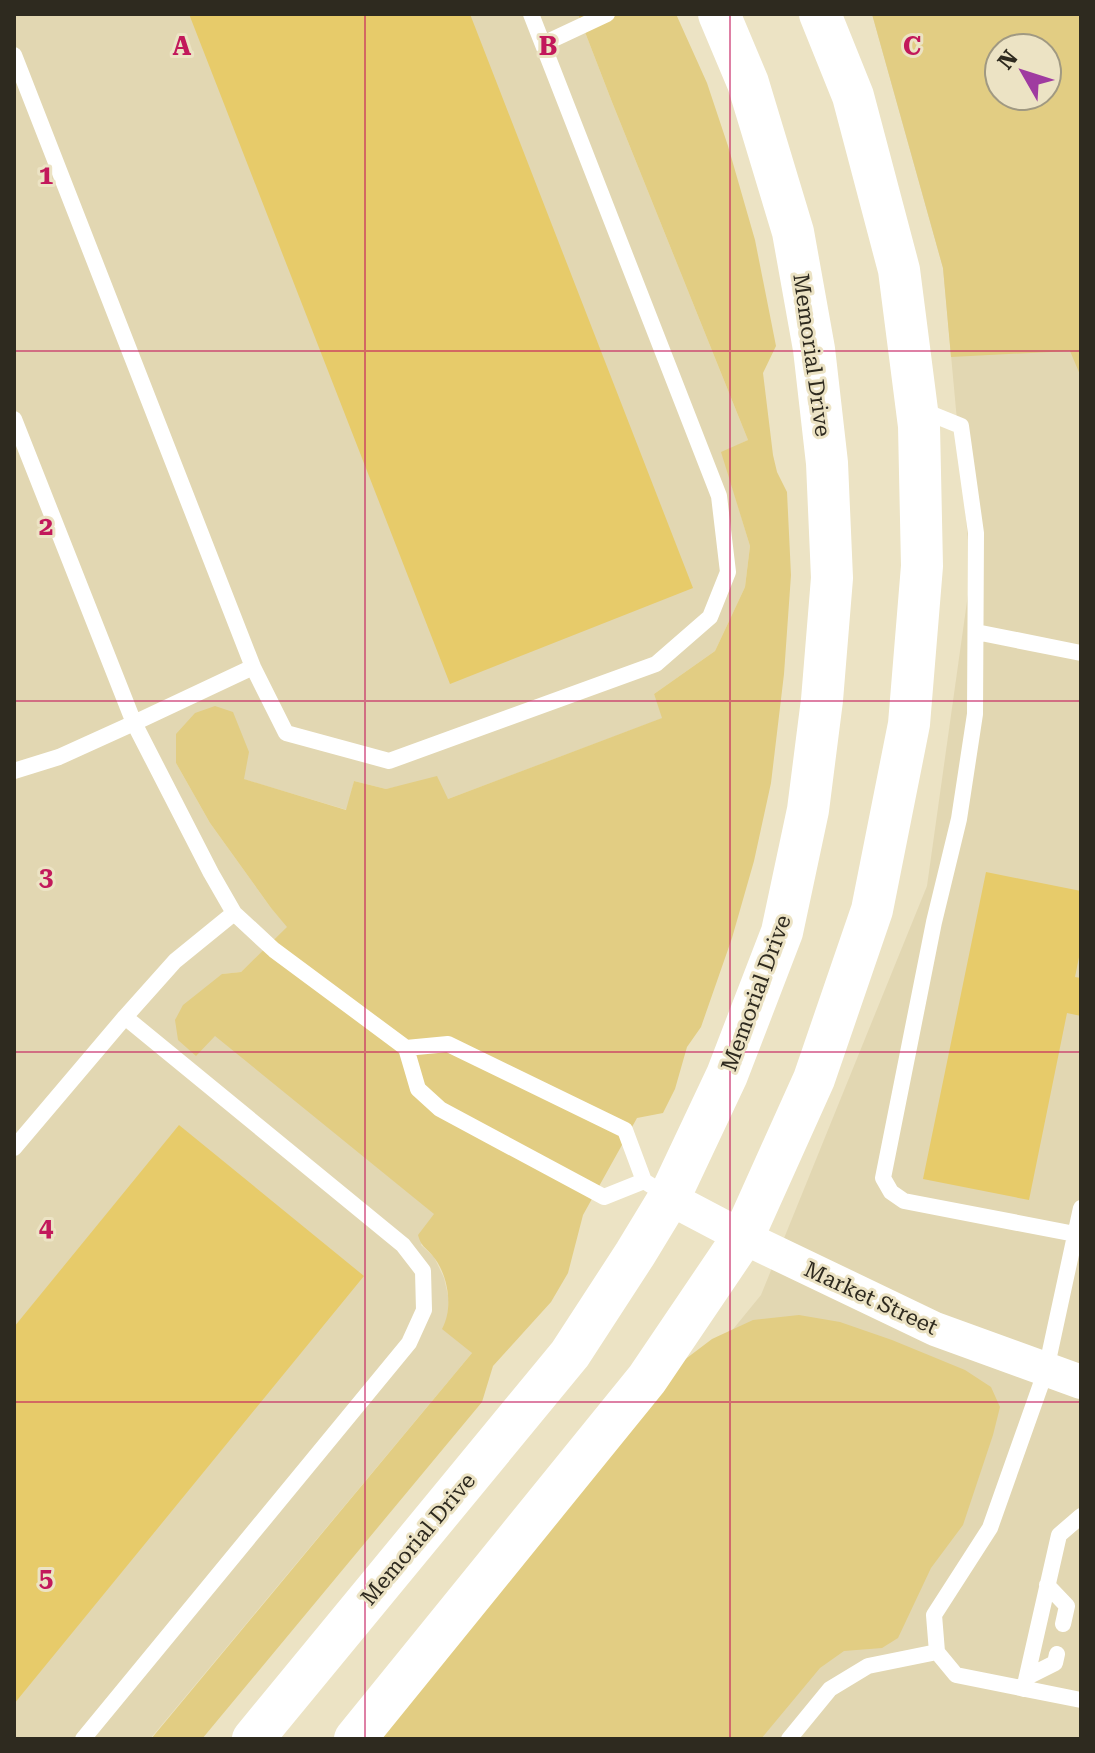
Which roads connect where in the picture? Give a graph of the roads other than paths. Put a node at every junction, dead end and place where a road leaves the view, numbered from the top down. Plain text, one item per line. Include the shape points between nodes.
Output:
1 (531, 14) edge
2 (607, 14) edge
3 (719, 14) edge
4 (820, 14) edge
5 (543, 44) junction
6 (14, 55) edge
7 (916, 408) junction
8 (14, 419) edge
9 (976, 632) junction
10 (1081, 653) edge
11 (253, 667) junction
12 (134, 723) junction
13 (14, 771) edge
14 (234, 913) junction
15 (125, 1017) junction
16 (406, 1048) junction
17 (14, 1148) edge
18 (656, 1189) junction
19 (1081, 1208) edge
20 (1075, 1234) junction
21 (743, 1237) junction
22 (1046, 1370) junction
23 (1081, 1382) edge
24 (1081, 1516) edge
25 (1047, 1585) junction
26 (1063, 1624) dead end
27 (937, 1652) junction
28 (1057, 1654) dead end
29 (1025, 1683) junction
30 (1081, 1700) edge
31 (83, 1739) edge
32 (253, 1739) edge
33 (355, 1739) edge
34 (789, 1739) edge

1 - 5 lane
2 - 5 lane
3 - 18 street, Memorial Drive via 748,83 793,232 827,463 832,578 808,810 782,932 727,1075
4 - 7 street via 853,96 899,270
5 - 11 lane via 719,496 728,572 710,617 656,664 389,761 286,733
6 - 11 lane
7 - 9 lane via 961,426 976,533
7 - 21 street via 922,566 909,724 872,910 814,1079
8 - 12 lane
9 - 10 lane
9 - 20 lane via 975,714 959,819 883,1178 904,1201
11 - 12 lane
12 - 13 lane
12 - 14 lane
14 - 15 lane via 175,961
14 - 16 lane via 274,950
15 - 17 lane
15 - 31 lane via 403,1245 423,1271 424,1310 409,1343
16 - 18 lane via 448,1044 625,1130
16 - 18 lane via 418,1089 440,1109 604,1197
18 - 21 street, Market Street
18 - 32 street, Memorial Drive via 635,1254 570,1354
19 - 20 lane
20 - 22 lane
21 - 22 street, Market Street via 935,1329
21 - 33 street via 647,1379
22 - 23 street, Market Street
22 - 27 lane via 990,1528 934,1615
24 - 25 lane via 1059,1535
25 - 26 lane via 1067,1606
25 - 29 lane
27 - 29 lane via 956,1675
27 - 34 lane via 868,1666 830,1689
28 - 29 lane via 1055,1663
29 - 30 lane

